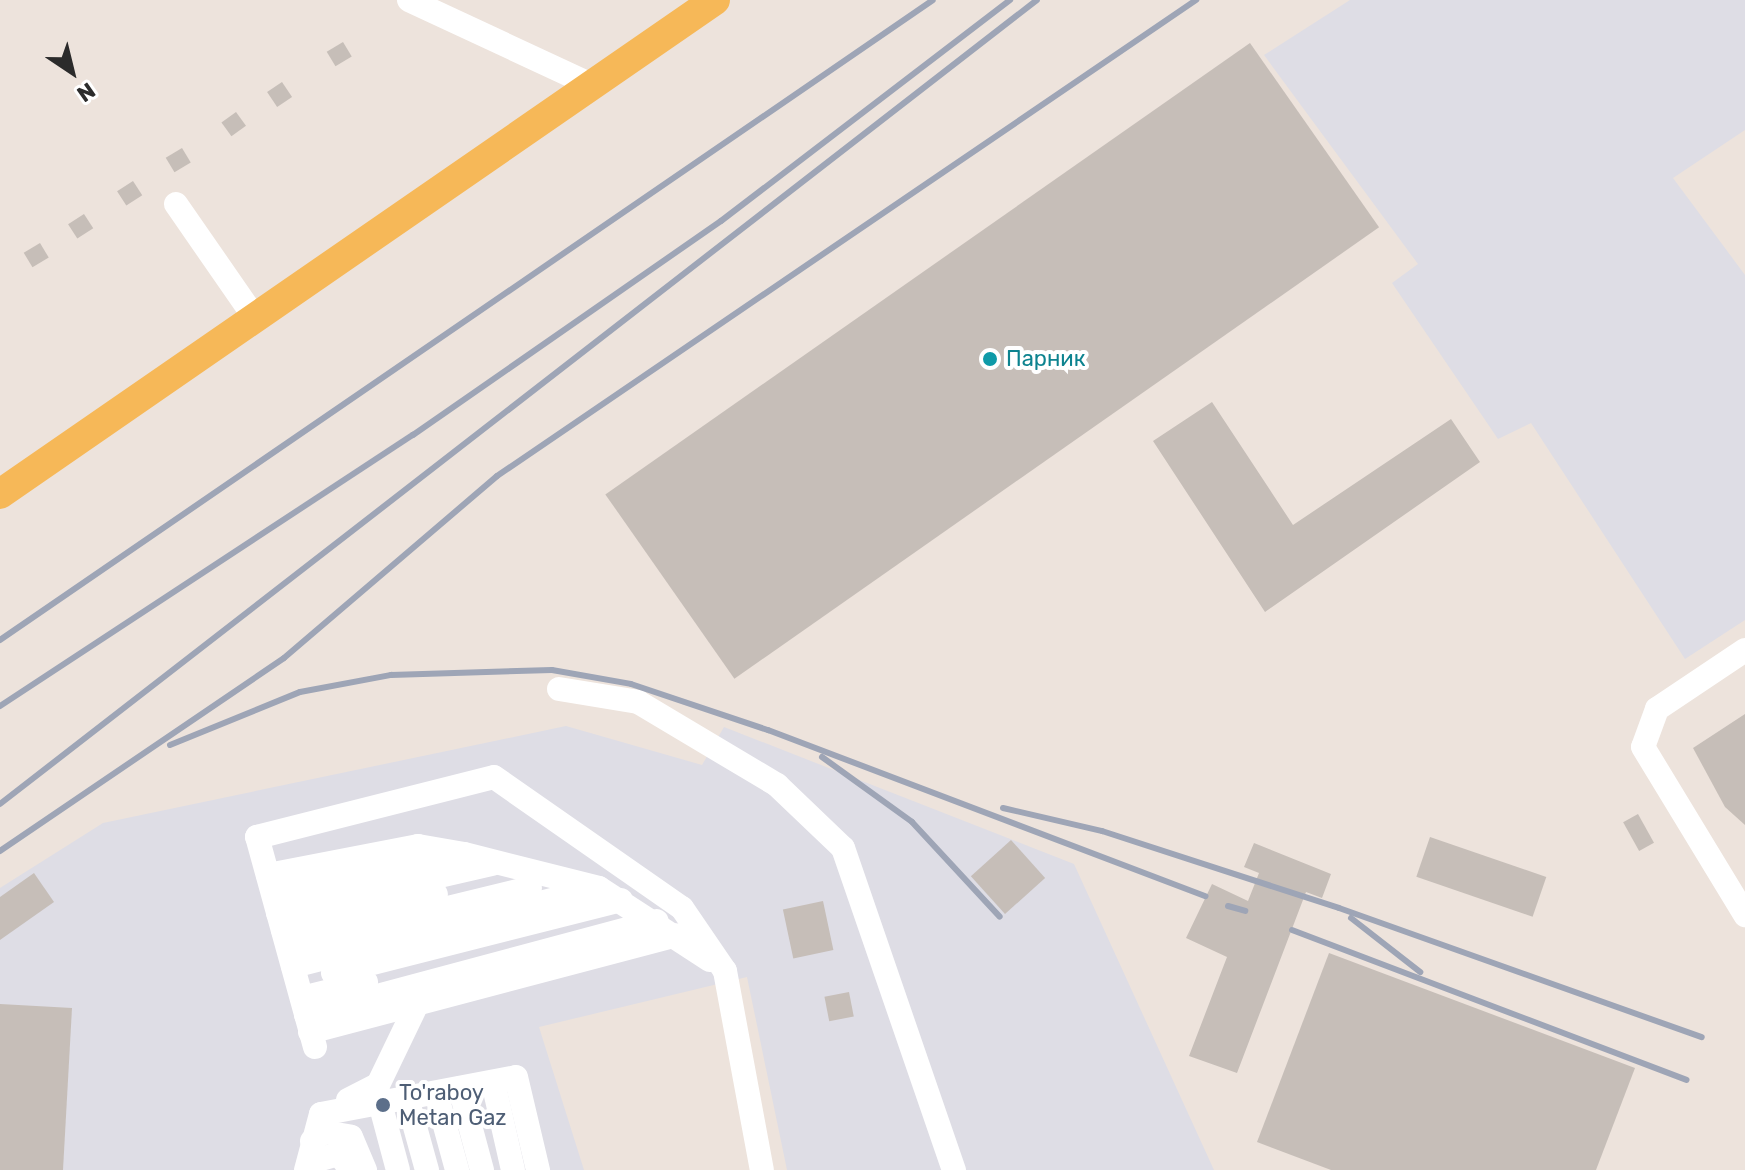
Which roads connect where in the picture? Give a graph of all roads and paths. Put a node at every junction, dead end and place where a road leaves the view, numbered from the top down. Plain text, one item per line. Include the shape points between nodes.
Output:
1 (409, 0) edge
2 (715, 0) edge
3 (591, 85) junction
4 (176, 204) dead end
5 (255, 318) junction
6 (2, 487) edge
7 (1745, 650) edge
8 (559, 689) dead end
9 (502, 862) junction
10 (539, 871) junction
11 (568, 879) junction
12 (599, 888) junction
13 (1745, 915) edge
14 (648, 917) junction
15 (292, 964) junction
16 (725, 971) junction
17 (417, 1004) junction
18 (442, 1091) junction
19 (354, 1108) junction
20 (321, 1114) junction
21 (319, 1162) edge
22 (351, 1170) edge
23 (365, 1170) edge
24 (378, 1170) edge
25 (398, 1170) edge
26 (410, 1170) edge
27 (427, 1170) edge
28 (442, 1170) edge
29 (457, 1170) edge
30 (468, 1170) edge
31 (482, 1170) edge
32 (497, 1170) edge
33 (513, 1170) edge
34 (525, 1170) edge
35 (538, 1170) edge
36 (762, 1170) edge
37 (954, 1170) edge

1 - 3 street
2 - 3 main road
3 - 5 main road
4 - 5 street
5 - 6 main road
7 - 13 street via 1657,709 1643,747
8 - 37 street via 638,702 777,785 843,848
9 - 10 street
9 - 15 street
9 - 15 street via 464,854
10 - 11 street
10 - 15 street
11 - 12 street
11 - 15 street
12 - 14 street
12 - 15 street
14 - 15 street
14 - 15 street
14 - 16 street
14 - 17 street
15 - 16 street via 257,837 494,777 682,908
15 - 17 street
16 - 36 street
17 - 20 street via 378,1085
18 - 19 street
18 - 25 street
18 - 26 street
18 - 27 street
18 - 28 street
18 - 29 street
18 - 30 street
18 - 31 street
18 - 32 street
18 - 33 street
18 - 34 street
18 - 35 street via 516,1077
19 - 20 street
19 - 24 street
20 - 21 street
21 - 22 street via 339,1154
21 - 23 street via 324,1132 351,1137

